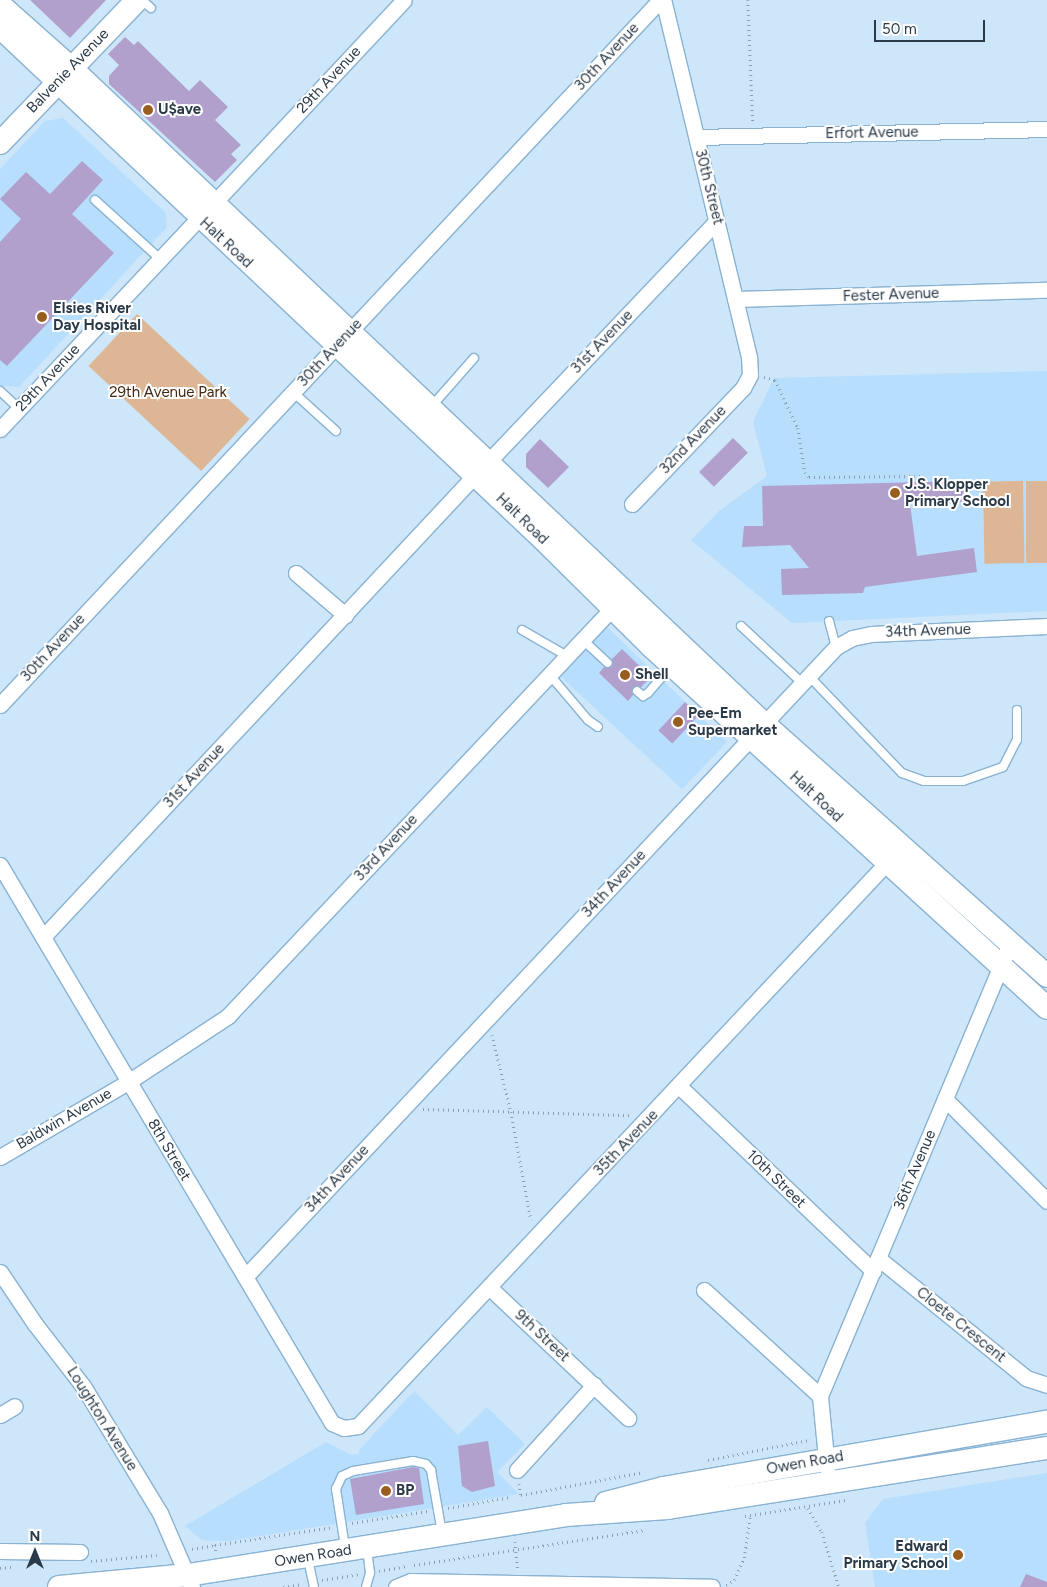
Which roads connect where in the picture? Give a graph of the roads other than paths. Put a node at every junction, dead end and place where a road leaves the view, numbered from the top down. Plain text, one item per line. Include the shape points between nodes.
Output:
1 (142, 0) edge
2 (404, 0) edge
3 (661, 0) edge
4 (144, 4) edge
5 (0, 5) edge
6 (0, 27) edge
7 (65, 75) junction
8 (1047, 129) edge
9 (696, 137) junction
10 (0, 142) edge
11 (95, 200) dead end
12 (206, 211) junction
13 (717, 221) junction
14 (160, 259) junction
15 (1047, 290) edge
16 (735, 299) junction
17 (342, 339) junction
18 (474, 358) dead end
19 (750, 375) joint
20 (0, 391) edge
21 (293, 392) junction
22 (430, 408) junction
23 (20, 409) junction
24 (0, 430) edge
25 (336, 431) dead end
26 (481, 469) junction
27 (632, 504) dead end
28 (296, 573) dead end
29 (619, 601) junction
30 (345, 615) junction
31 (829, 621) dead end
32 (741, 626) dead end
33 (1047, 626) edge
34 (522, 630) dead end
35 (582, 639) junction
36 (836, 647) junction
37 (567, 656) junction
38 (608, 663) dead end
39 (672, 665) junction
40 (549, 674) junction
41 (804, 678) junction
42 (637, 691) dead end
43 (0, 705) edge
44 (1017, 710) dead end
45 (598, 727) dead end
46 (757, 729) junction
47 (894, 855) junction
48 (0, 866) edge
49 (43, 937) junction
50 (1010, 943) junction
51 (999, 967) junction
52 (1047, 976) edge
53 (1047, 1008) edge
54 (128, 1082) junction
55 (680, 1087) junction
56 (945, 1099) junction
57 (0, 1157) edge
58 (1047, 1201) edge
59 (876, 1264) junction
60 (0, 1272) edge
61 (245, 1277) junction
62 (490, 1288) junction
63 (704, 1290) dead end
64 (594, 1385) junction
65 (1047, 1385) edge
66 (820, 1396) junction
67 (15, 1406) dead end
68 (0, 1415) edge
69 (628, 1418) dead end
70 (1047, 1422) edge
71 (344, 1428) joint
72 (1047, 1448) edge
73 (826, 1458) junction
74 (517, 1470) dead end
75 (829, 1484) junction
76 (566, 1515) junction
77 (442, 1536) junction
78 (356, 1550) junction
79 (0, 1551) edge
80 (80, 1552) dead end
81 (308, 1557) junction
82 (190, 1581) edge
83 (556, 1585) edge
84 (59, 1587) edge
85 (314, 1587) edge
86 (366, 1587) edge
87 (396, 1587) edge
88 (712, 1587) edge

1 - 4 lane
2 - 12 street, 29th Avenue
3 - 9 street, 30th Street
3 - 17 street, 30th Avenue
4 - 7 street, Balvenie Avenue
5 - 7 street, Halt Road
6 - 7 street, Halt Road
7 - 10 street, Balvenie Avenue
7 - 12 street, Halt Road
8 - 9 street, Erfort Avenue
9 - 13 street, 30th Street
11 - 14 lane
12 - 14 street, 29th Avenue
12 - 17 street, Halt Road
13 - 16 street, 30th Street
13 - 26 street, 31st Avenue
14 - 23 street, 29th Avenue
15 - 16 street, Fester Avenue
16 - 19 street, 30th Street via 750,357
17 - 21 street, 30th Avenue
17 - 22 street, Halt Road
17 - 26 street, Halt Road
18 - 22 lane
19 - 27 street, 32nd Avenue via 743,388
20 - 23 lane
21 - 25 lane
21 - 43 street, 30th Avenue
22 - 26 street, Halt Road
23 - 24 street, 29th Avenue
26 - 29 street, Halt Road
26 - 30 street, 31st Avenue
28 - 30 street
29 - 35 street, 33rd Avenue
29 - 39 street, Halt Road
29 - 46 street, Halt Road
30 - 49 street, 31st Avenue
31 - 36 lane
32 - 41 lane
33 - 36 street, 34th Avenue via 871,634 852,638
34 - 37 lane
35 - 37 street, 33rd Avenue
35 - 38 lane
36 - 41 street, 34th Avenue
37 - 40 street, 33rd Avenue
39 - 42 lane via 648,693 643,696
39 - 46 street, Halt Road
40 - 45 lane via 588,720
40 - 54 street, 33rd Avenue via 234,1010
41 - 44 lane via 902,773 924,781 963,781 1003,767 1017,740
41 - 46 street, 34th Avenue
46 - 47 street, Halt Road
46 - 61 street, 34th Avenue
47 - 50 street, Halt Road
47 - 51 street, Halt Road
47 - 55 street, 35th Avenue
48 - 49 street, 8th Street
49 - 54 street, 8th Street
50 - 51 street, 36th Avenue
50 - 52 street, Halt Road
51 - 53 street, Halt Road
51 - 56 street, 36th Avenue
54 - 57 street, Baldwin Avenue
54 - 61 street, 8th Street
55 - 59 street, 10th Street
55 - 62 street, 35th Avenue
56 - 58 street
56 - 59 street, 36th Avenue
59 - 65 street, Cloete Crescent via 1026,1378
59 - 66 street, 36th Avenue
60 - 82 street, Loughton Avenue via 83,1386 160,1513
61 - 71 street, 8th Street via 332,1422
62 - 64 street, 9th Street
62 - 71 street, 35th Avenue via 358,1426
63 - 66 street
64 - 69 street, 9th Street
64 - 74 street
66 - 73 street, 36th Avenue
67 - 68 street
70 - 73 street, Owen Road
72 - 75 street, Owen Road
73 - 75 street, 36th Avenue
73 - 76 street, Owen Road via 663,1488
75 - 76 street, Owen Road via 668,1508
76 - 77 street, Owen Road
77 - 78 street, Owen Road
77 - 78 lane via 433,1476 426,1464 413,1462 352,1471 342,1476 337,1485 341,1525
78 - 81 street, Owen Road
78 - 86 lane via 370,1573
79 - 80 street
81 - 82 street, Owen Road
81 - 85 lane
82 - 84 street, Owen Road
83 - 87 street via 411,1581
83 - 88 street

